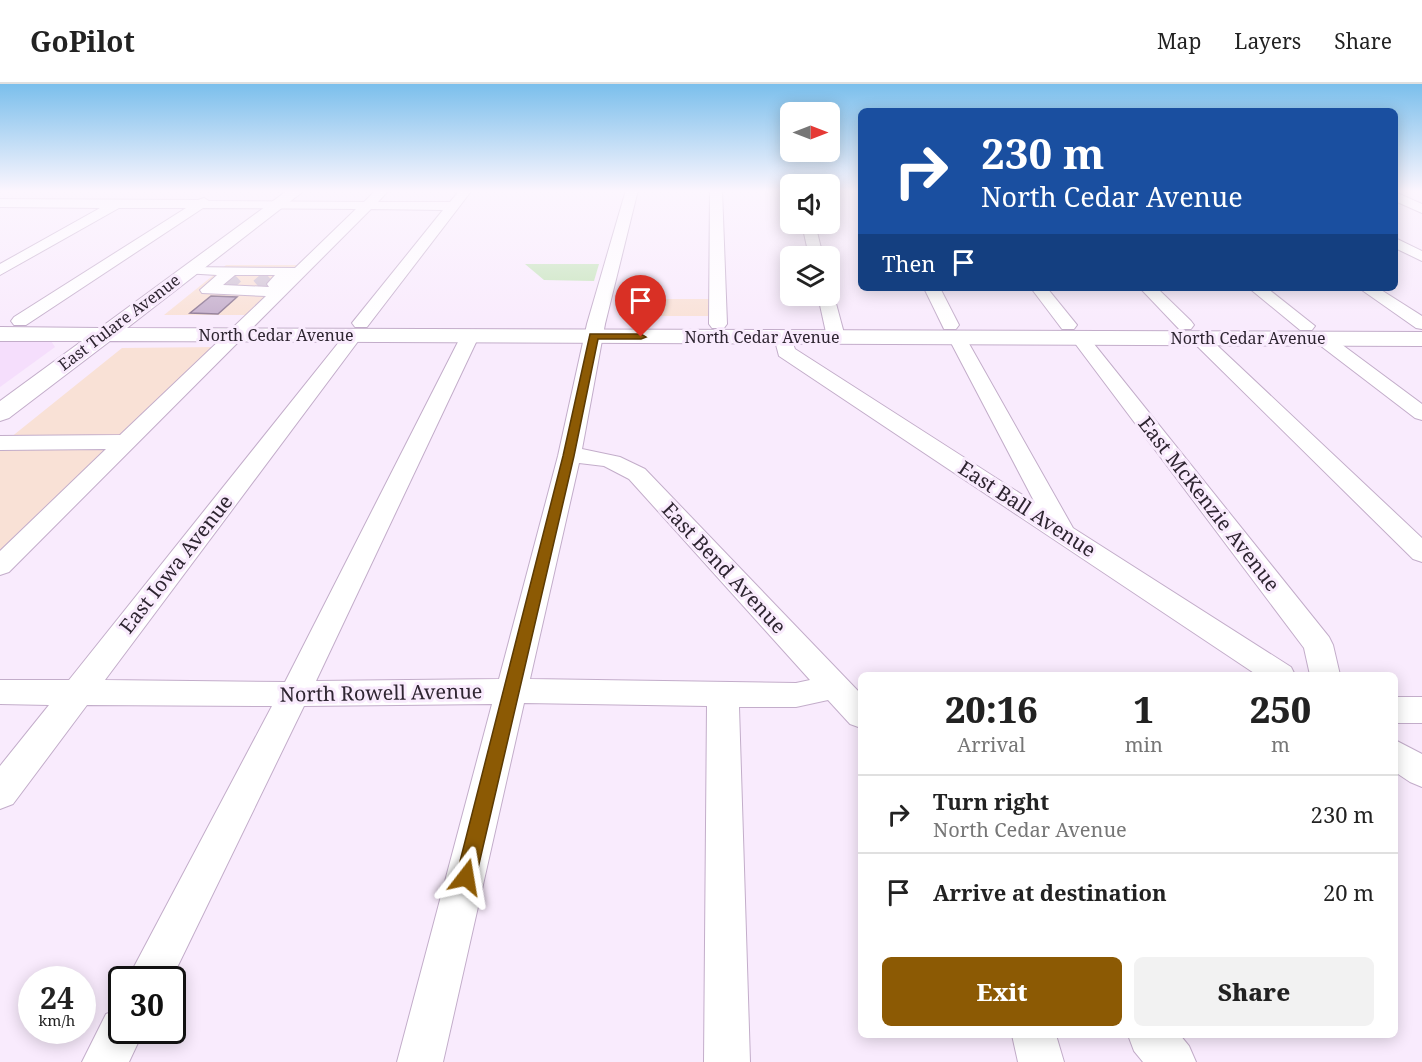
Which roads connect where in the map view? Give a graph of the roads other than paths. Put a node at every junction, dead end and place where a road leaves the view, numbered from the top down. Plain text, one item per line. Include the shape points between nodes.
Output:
1 (61, 236) edge
2 (148, 236) edge
3 (236, 236) edge
4 (335, 236) edge
5 (430, 236) edge
6 (620, 236) edge
7 (717, 236) edge
8 (1398, 244) edge
9 (1422, 257) edge
10 (0, 270) edge
11 (189, 270) junction
12 (934, 291) edge
13 (1041, 291) edge
14 (1151, 291) edge
15 (1261, 291) edge
16 (1371, 291) edge
17 (828, 306) edge
18 (10, 321) edge
19 (718, 324) junction
20 (1422, 325) edge
21 (236, 326) junction
22 (111, 328) junction
23 (357, 329) junction
24 (595, 330) junction
25 (834, 331) junction
26 (954, 331) junction
27 (1074, 331) junction
28 (1192, 331) junction
29 (1314, 332) junction
30 (0, 334) edge
31 (470, 336) junction
32 (783, 337) junction
33 (1422, 339) edge
34 (0, 412) edge
35 (1422, 414) edge
36 (0, 442) edge
37 (126, 442) junction
38 (568, 456) junction
39 (1063, 531) junction
40 (1422, 553) edge
41 (0, 566) edge
42 (1275, 672) edge
43 (1324, 672) edge
44 (832, 682) junction
45 (512, 691) junction
46 (0, 692) edge
47 (78, 692) junction
48 (294, 694) junction
49 (723, 694) junction
50 (1398, 710) edge
51 (1422, 710) edge
52 (858, 712) edge
53 (1398, 756) edge
54 (1422, 772) edge
55 (0, 793) edge
56 (154, 966) edge
57 (1035, 1038) edge
58 (1153, 1038) edge
59 (115, 1044) edge
60 (105, 1062) edge
61 (420, 1062) edge
62 (727, 1062) edge
63 (1041, 1062) edge
64 (1173, 1062) edge

1 - 10 street
2 - 18 street
3 - 11 main road, East Tulare Avenue
4 - 21 street
5 - 23 street, East Iowa Avenue
6 - 24 street
7 - 19 street
8 - 9 street
11 - 21 street via 250,280 255,295
11 - 22 main road, East Tulare Avenue
12 - 26 street
13 - 27 street, East McKenzie Avenue
14 - 28 street
15 - 29 street
16 - 20 street
17 - 25 street
18 - 22 main road
19 - 24 main road, North Cedar Avenue
19 - 25 main road, North Cedar Avenue
20 - 29 main road, North Cedar Avenue
21 - 22 main road, North Cedar Avenue
21 - 23 main road, North Cedar Avenue
21 - 37 street
22 - 30 main road
22 - 34 main road, East Tulare Avenue
23 - 24 main road, North Cedar Avenue via 530,324
23 - 31 main road, North Cedar Avenue
23 - 47 street, East Iowa Avenue
24 - 31 main road, North Cedar Avenue
24 - 32 main road, North Cedar Avenue
24 - 38 street
25 - 26 main road, North Cedar Avenue
25 - 32 main road, North Cedar Avenue
26 - 27 main road, North Cedar Avenue
26 - 39 street
27 - 28 main road, North Cedar Avenue
27 - 43 street, East McKenzie Avenue via 1318,645
28 - 29 main road, North Cedar Avenue
28 - 40 street
29 - 33 main road, North Cedar Avenue
29 - 35 street
31 - 48 street
32 - 39 street, East Ball Avenue via 786,352
36 - 37 street
37 - 41 street
38 - 44 street, East Bend Avenue via 602,457 637,474
38 - 45 street
39 - 42 street, East Ball Avenue
44 - 49 street, North Rowell Avenue via 815,692 795,695
44 - 52 street, East Bend Avenue
45 - 48 street, North Rowell Avenue
45 - 49 street, North Rowell Avenue
45 - 61 street
46 - 47 street, North Rowell Avenue
47 - 48 street, North Rowell Avenue
47 - 55 street, East Iowa Avenue
48 - 56 street
49 - 62 street
50 - 51 street
53 - 54 street
57 - 63 street
58 - 64 street
59 - 60 street

